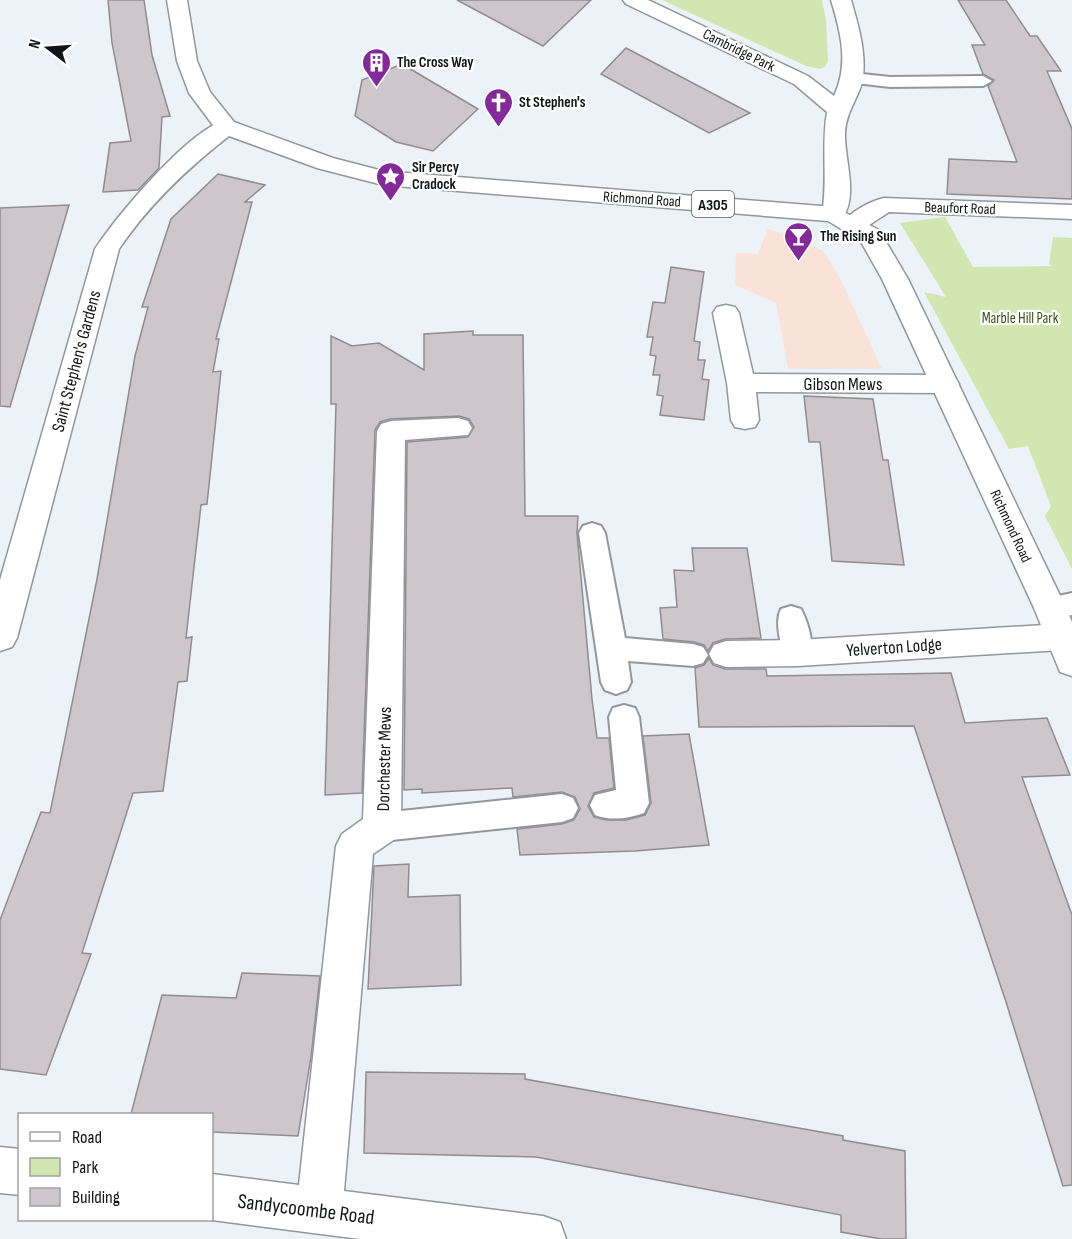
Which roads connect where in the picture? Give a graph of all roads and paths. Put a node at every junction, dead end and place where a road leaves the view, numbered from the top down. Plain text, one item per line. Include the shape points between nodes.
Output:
1 (177, 0) edge
2 (633, 0) edge
3 (841, 0) edge
4 (853, 78) junction
5 (983, 81) dead end
6 (838, 110) junction
7 (226, 127) junction
8 (1072, 212) edge
9 (844, 219) junction
10 (726, 313) dead end
11 (741, 383) junction
12 (945, 384) junction
13 (745, 420) dead end
14 (458, 428) dead end
15 (592, 533) dead end
16 (791, 616) dead end
17 (1064, 628) edge
18 (0, 638) edge
19 (612, 648) junction
20 (798, 653) junction
21 (726, 654) dead end
22 (693, 655) dead end
23 (616, 682) dead end
24 (624, 717) dead end
25 (606, 805) dead end
26 (562, 808) dead end
27 (382, 827) junction
28 (0, 1170) edge
29 (18, 1172) edge
30 (213, 1197) edge
31 (319, 1210) junction
32 (430, 1232) edge
33 (543, 1239) edge

1 - 7 street via 187,61 200,93
2 - 6 street, Cambridge Park via 801,80
3 - 4 street via 851,35
4 - 5 lane via 890,82
4 - 6 street
6 - 9 street via 834,134
7 - 9 street, Richmond Road / A305 via 316,160 383,178
7 - 18 street, Saint Stephen's Gardens via 175,166 107,249
8 - 9 street, Beaufort Road via 884,205
9 - 12 street, Richmond Road via 870,235
10 - 11 street
11 - 12 street, Gibson Mews
11 - 13 street
12 - 17 street, Richmond Road
14 - 27 street, Dorchester Mews via 391,431
15 - 19 lane
16 - 20 lane
17 - 20 street, Yelverton Lodge
19 - 22 lane
19 - 23 lane
20 - 21 street, Yelverton Lodge
24 - 25 lane via 633,803
26 - 27 lane
27 - 31 street, Dorchester Mews via 355,846
28 - 29 street
30 - 31 street, Sandycoombe Road
31 - 32 street, Sandycoombe Road
32 - 33 street, Sandycoombe Road

